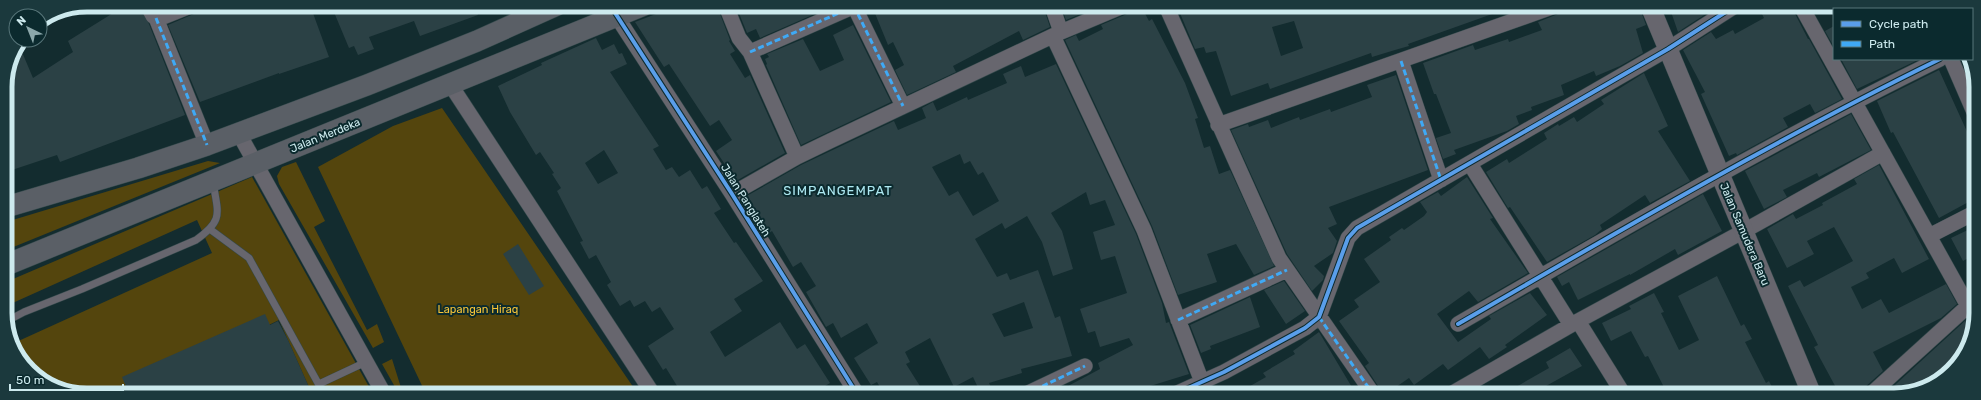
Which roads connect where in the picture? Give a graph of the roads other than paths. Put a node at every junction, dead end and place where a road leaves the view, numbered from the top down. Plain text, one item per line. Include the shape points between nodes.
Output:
1 (150, 12) edge
2 (176, 12) edge
3 (525, 12) edge
4 (541, 12) edge
5 (612, 12) edge
6 (615, 12) edge
7 (729, 12) edge
8 (840, 12) edge
9 (857, 12) edge
10 (1053, 12) edge
11 (1109, 12) edge
12 (1169, 12) edge
13 (1538, 12) edge
14 (1653, 12) edge
15 (1725, 12) edge
16 (1804, 12) edge
17 (156, 18) junction
18 (1057, 34) junction
19 (477, 41) junction
20 (1668, 49) junction
21 (750, 52) junction
22 (1938, 60) edge
23 (1951, 60) edge
24 (1401, 61) junction
25 (450, 84) junction
26 (1969, 100) edge
27 (1854, 101) junction
28 (903, 106) junction
29 (1218, 125) junction
30 (238, 132) junction
31 (207, 145) junction
32 (1883, 153) junction
33 (797, 157) junction
34 (257, 163) junction
35 (1470, 164) junction
36 (1720, 174) junction
37 (1441, 180) junction
38 (213, 182) junction
39 (732, 194) junction
40 (12, 205) edge
41 (1969, 216) edge
42 (211, 230) junction
43 (1744, 231) junction
44 (1929, 236) junction
45 (12, 263) edge
46 (1287, 270) junction
47 (1541, 276) junction
48 (1969, 306) edge
49 (1969, 312) edge
50 (1319, 317) junction
51 (12, 318) edge
52 (1178, 320) junction
53 (1574, 322) junction
54 (1458, 324) dead end
55 (366, 362) junction
56 (1085, 366) dead end
57 (1202, 382) junction
58 (318, 384) junction
59 (320, 388) edge
60 (381, 388) edge
61 (649, 388) edge
62 (853, 388) edge
63 (1039, 388) edge
64 (1188, 388) edge
65 (1369, 388) edge
66 (1461, 388) edge
67 (1619, 388) edge
68 (1809, 388) edge
69 (1878, 388) edge

1 - 17 street
2 - 17 street
3 - 19 main road
4 - 19 main road
5 - 25 main road, Jalan Merdeka
6 - 39 street, Jalan Panglateh
7 - 21 street via 740,38
8 - 21 street
9 - 28 street
10 - 18 street
11 - 18 street
12 - 29 street
13 - 24 street
14 - 20 street, Jalan Samudera Baru
15 - 20 street
16 - 27 street
17 - 31 street
18 - 28 street
18 - 52 street via 1144,230
19 - 30 main road
20 - 35 street
20 - 36 street, Jalan Samudera Baru
21 - 33 street
22 - 27 street
23 - 26 street
24 - 29 street
24 - 37 street
25 - 34 main road, Jalan Merdeka
25 - 61 street
27 - 32 street
27 - 36 street
28 - 33 street
29 - 46 street via 1279,258
30 - 31 main road
30 - 34 street
31 - 40 main road
32 - 43 street
32 - 44 street
33 - 39 street
34 - 38 main road, Jalan Merdeka
34 - 55 street
35 - 37 street
35 - 47 street
36 - 43 street, Jalan Samudera Baru
36 - 47 street
37 - 50 street via 1353,231 1348,238
38 - 42 lane via 218,211
38 - 45 main road, Jalan Merdeka
39 - 62 street, Jalan Panglateh
41 - 44 street
42 - 51 lane via 174,251
42 - 58 lane via 249,258
43 - 53 street
43 - 68 street, Jalan Samudera Baru
44 - 48 street
46 - 50 street
46 - 52 street
47 - 53 street
47 - 54 street
49 - 69 street
50 - 57 street via 1305,328
50 - 65 street
52 - 57 street
53 - 66 street
53 - 67 street
55 - 58 lane
55 - 60 street
56 - 63 street
57 - 64 street
58 - 59 lane

